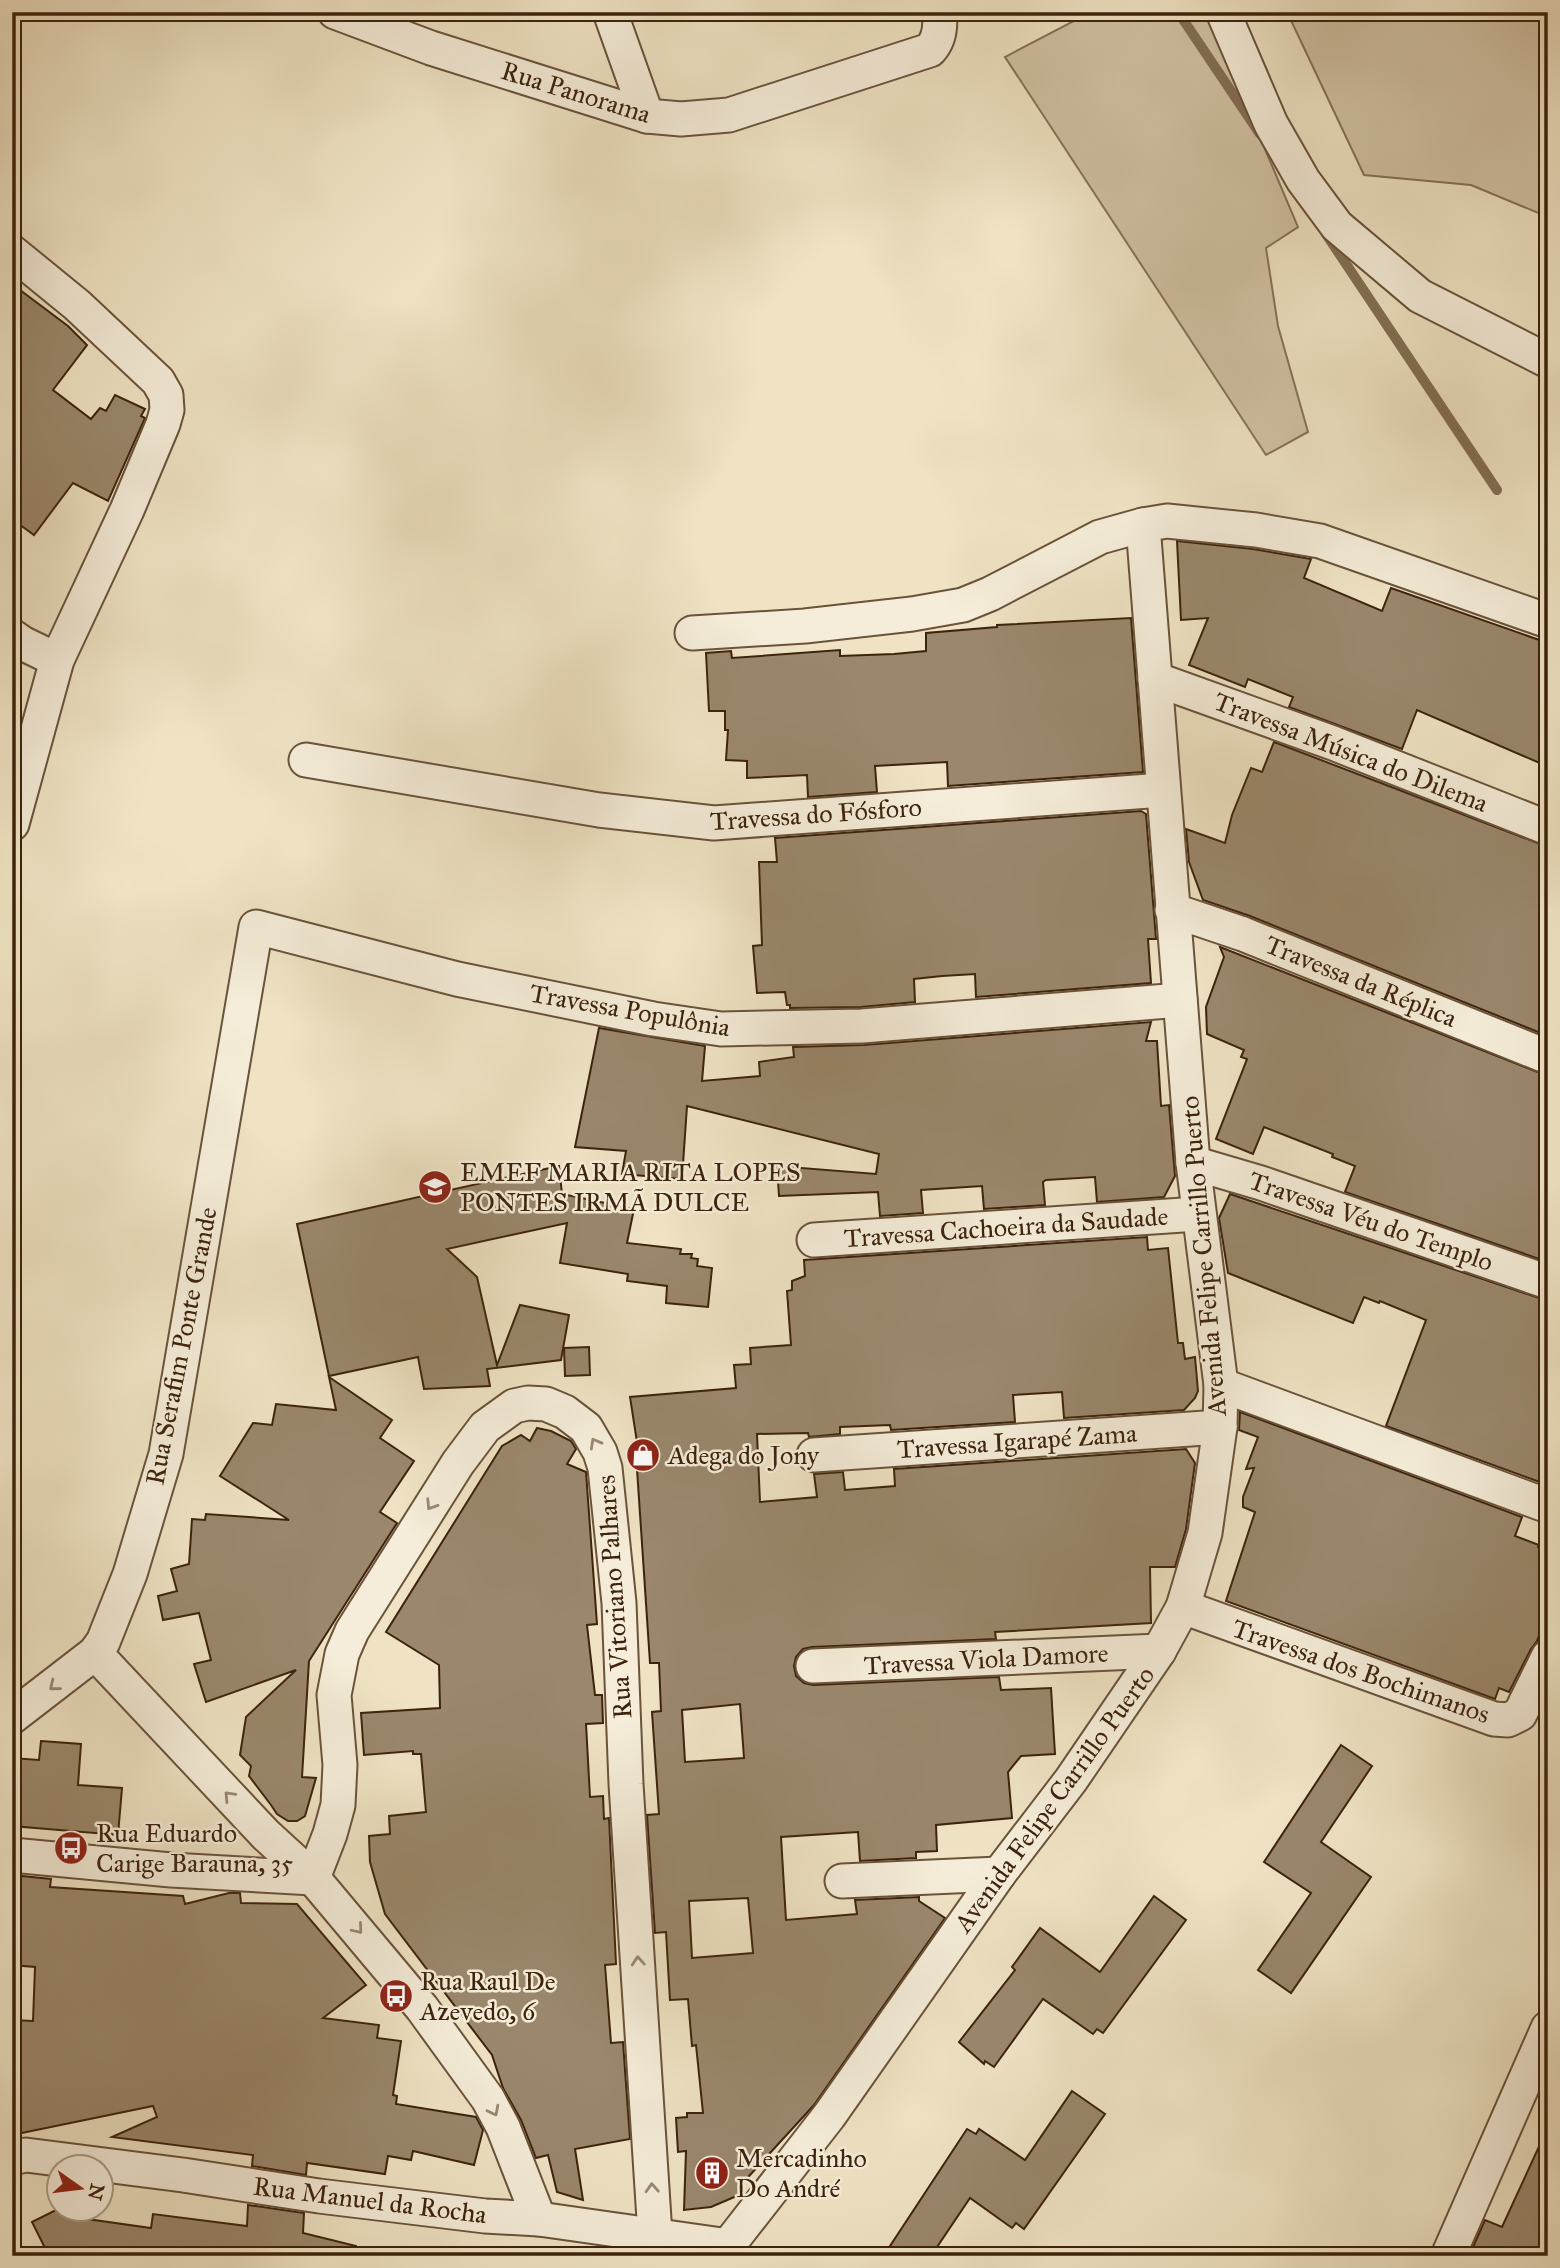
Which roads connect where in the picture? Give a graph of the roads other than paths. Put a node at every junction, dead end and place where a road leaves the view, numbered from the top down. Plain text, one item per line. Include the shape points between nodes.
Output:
1 (335, 12) edge
2 (610, 12) edge
3 (1223, 12) edge
4 (938, 26) edge
5 (647, 116) junction
6 (12, 253) edge
7 (1548, 361) edge
8 (1143, 525) junction
9 (1548, 621) edge
10 (692, 632) dead end
11 (12, 636) edge
12 (57, 660) junction
13 (1155, 679) junction
14 (306, 760) dead end
15 (1163, 790) junction
16 (12, 824) edge
17 (1548, 828) edge
18 (1172, 910) junction
19 (256, 927) joint
20 (1180, 1000) junction
21 (1548, 1057) edge
22 (1193, 1163) junction
23 (1198, 1214) junction
24 (814, 1240) dead end
25 (1548, 1282) edge
26 (1221, 1385) junction
27 (1220, 1427) junction
28 (814, 1455) dead end
29 (1548, 1506) edge
30 (1183, 1607) junction
31 (1159, 1651) junction
32 (95, 1653) junction
33 (1548, 1657) edge
34 (813, 1667) dead end
35 (12, 1717) edge
36 (12, 1855) edge
37 (999, 1874) junction
38 (313, 1878) junction
39 (842, 1881) dead end
40 (1548, 2028) edge
41 (12, 2158) edge
42 (539, 2219) junction
43 (657, 2245) edge
44 (724, 2251) edge
45 (1448, 2256) edge

1 - 5 street, Rua Panorama via 430,48
2 - 5 street
3 - 7 street via 1271,124 1303,180 1337,226 1420,296
4 - 5 street, Rua Panorama via 930,50 729,115
6 - 12 street via 77,305 158,381 166,395 167,410 146,468
8 - 9 street via 1202,523 1320,541
8 - 10 street via 1100,537 963,605 818,624
8 - 13 street, Avenida Felipe Carrillo Puerto
11 - 12 street
12 - 16 street
13 - 15 street, Avenida Felipe Carrillo Puerto
13 - 17 street, Travessa Música do Dilema
14 - 15 street, Travessa do Fósforo via 599,810 714,824
15 - 18 street, Avenida Felipe Carrillo Puerto
18 - 20 street, Avenida Felipe Carrillo Puerto
18 - 21 street, Travessa da Réplica
19 - 20 street, Travessa Populônia via 457,979 722,1029 862,1026
19 - 32 street, Rua Serafim Ponte Grande via 166,1454 130,1574
20 - 22 street, Avenida Felipe Carrillo Puerto
22 - 23 street, Avenida Felipe Carrillo Puerto
22 - 25 street, Travessa Véu do Templo
23 - 24 street, Travessa Cachoeira da Saudade
23 - 26 street, Avenida Felipe Carrillo Puerto
26 - 27 street, Avenida Felipe Carrillo Puerto
26 - 29 street
27 - 28 street, Travessa Igarapé Zama
27 - 30 street, Avenida Felipe Carrillo Puerto via 1205,1533
30 - 31 street, Avenida Felipe Carrillo Puerto
30 - 33 street, Travessa dos Bochimanos via 1494,1719 1508,1720 1520,1714
31 - 34 street, Travessa Viola Damore
31 - 37 street, Avenida Felipe Carrillo Puerto via 1071,1780
32 -> 35 street, Rua Serafim Ponte Grande
38 -> 32 street via 266,1835
36 - 38 street
37 - 39 street
37 - 44 street, Avenida Felipe Carrillo Puerto via 829,2116
38 -> 42 street via 422,2008 488,2099
43 -> 38 street, Rua Vitoriano Palhares via 626,1784 619,1603 606,1468 586,1428 565,1412 528,1403 514,1406 485,1427 352,1631 334,1695 338,1805
40 - 45 street
41 - 42 street, Rua Manuel da Rocha via 26,2155 319,2196
42 - 43 street, Rua Manuel da Rocha
43 - 44 street, Rua Manuel da Rocha

